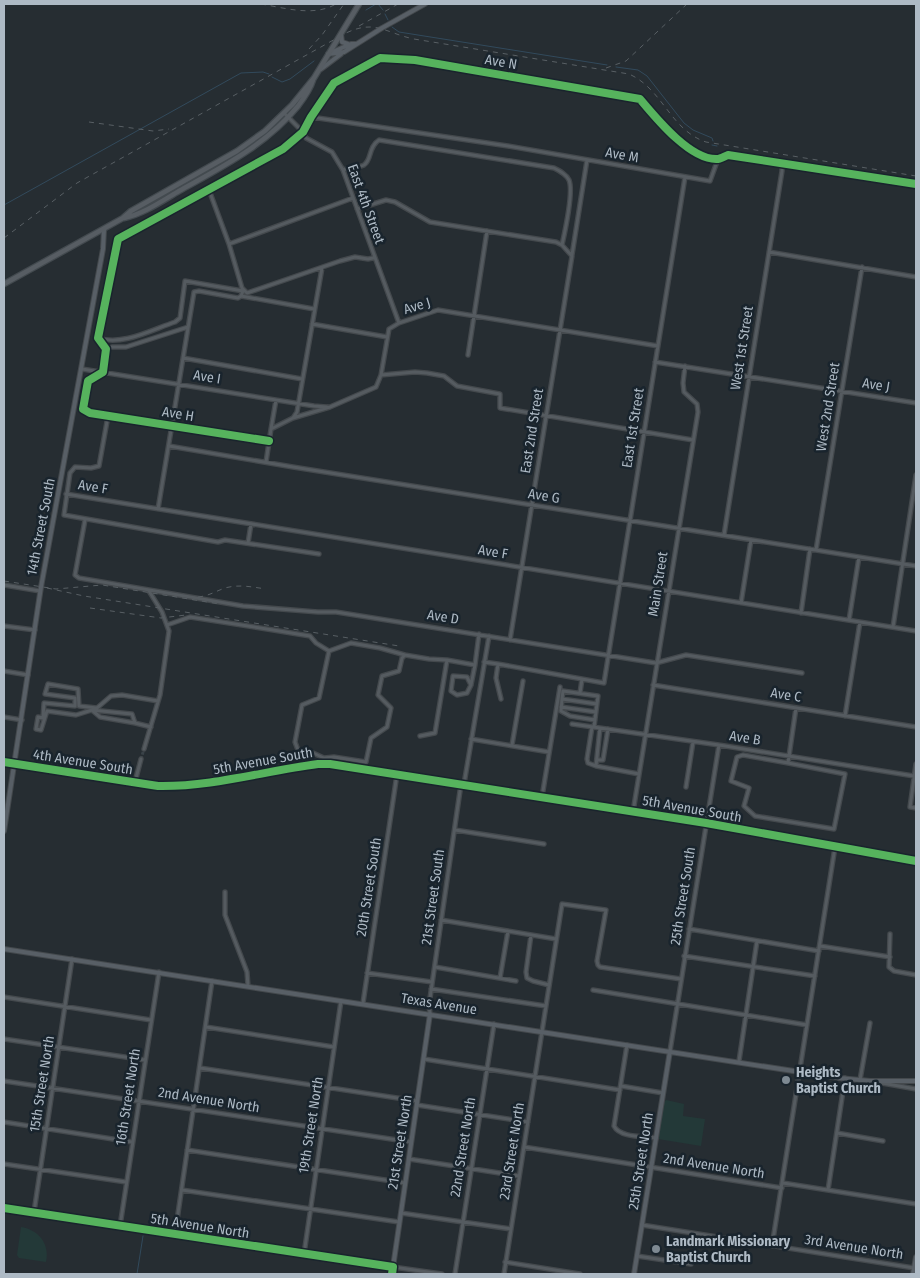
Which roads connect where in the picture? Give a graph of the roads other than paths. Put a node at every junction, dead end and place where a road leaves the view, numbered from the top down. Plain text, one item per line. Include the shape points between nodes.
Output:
1 (359, 4) edge
2 (426, 4) edge
3 (342, 31) junction
4 (353, 44) junction
5 (344, 52) junction
6 (328, 54) junction
7 (319, 70) junction
8 (286, 115) junction
9 (311, 117) junction
10 (303, 132) junction
11 (718, 159) junction
12 (587, 160) junction
13 (782, 164) junction
14 (343, 170) junction
15 (685, 177) junction
16 (916, 184) edge
17 (209, 190) junction
18 (353, 198) junction
19 (357, 209) junction
20 (104, 228) junction
21 (487, 231) junction
22 (229, 244) junction
23 (562, 245) junction
24 (769, 252) junction
25 (572, 256) junction
26 (374, 258) junction
27 (322, 267) junction
28 (862, 267) junction
29 (916, 276) edge
30 (4, 284) edge
31 (243, 291) junction
32 (242, 296) junction
33 (314, 309) junction
34 (474, 316) junction
35 (398, 323) junction
36 (312, 324) junction
37 (188, 327) junction
38 (559, 330) junction
39 (387, 337) junction
40 (98, 338) junction
41 (658, 346) junction
42 (106, 350) junction
43 (468, 355) dead end
44 (183, 358) junction
45 (656, 362) junction
46 (685, 366) junction
47 (82, 368) junction
48 (103, 372) junction
49 (381, 375) junction
50 (749, 377) junction
51 (302, 379) junction
52 (179, 384) junction
53 (842, 391) junction
54 (276, 400) junction
55 (299, 402) junction
56 (916, 403) edge
57 (330, 407) junction
58 (108, 416) junction
59 (546, 416) junction
60 (293, 418) junction
61 (172, 426) junction
62 (271, 429) junction
63 (644, 431) junction
64 (693, 440) junction
65 (269, 441) junction
66 (169, 446) junction
67 (266, 462) junction
68 (916, 475) edge
69 (66, 494) junction
70 (531, 505) junction
71 (158, 509) junction
72 (85, 520) junction
73 (630, 520) junction
74 (251, 524) junction
75 (678, 528) junction
76 (724, 535) junction
77 (751, 540) junction
78 (248, 543) junction
79 (810, 549) junction
80 (816, 550) junction
81 (319, 554) dead end
82 (859, 557) junction
83 (902, 564) junction
84 (916, 566) edge
85 (521, 568) junction
86 (620, 584) junction
87 (4, 585) edge
88 (148, 590) junction
89 (40, 591) junction
90 (668, 591) junction
91 (741, 603) junction
92 (801, 613) junction
93 (849, 620) junction
94 (860, 622) junction
95 (167, 625) junction
96 (4, 626) edge
97 (893, 627) junction
98 (35, 630) junction
99 (916, 631) edge
100 (479, 634) junction
101 (489, 636) junction
102 (510, 640) junction
103 (329, 650) junction
104 (405, 655) junction
105 (608, 655) junction
106 (447, 660) junction
107 (484, 662) junction
108 (656, 663) junction
109 (498, 664) junction
110 (475, 665) junction
111 (4, 671) edge
112 (802, 673) dead end
113 (28, 675) junction
114 (582, 679) junction
115 (523, 681) dead end
116 (472, 685) junction
117 (653, 685) junction
118 (560, 688) dead end
119 (580, 694) junction
120 (501, 699) dead end
121 (562, 699) junction
122 (158, 702) junction
123 (597, 704) junction
124 (561, 707) junction
125 (796, 708) junction
126 (92, 710) junction
127 (596, 712) junction
128 (844, 716) junction
129 (4, 717) edge
130 (22, 720) junction
131 (595, 720) junction
132 (135, 723) junction
133 (572, 724) dead end
134 (151, 727) junction
135 (593, 727) junction
136 (916, 727) edge
137 (600, 728) junction
138 (608, 729) junction
139 (645, 735) junction
140 (420, 736) dead end
141 (471, 739) junction
142 (692, 742) junction
143 (512, 745) junction
144 (719, 745) junction
145 (144, 750) tunnel mouth
146 (549, 752) junction
147 (788, 756) junction
148 (142, 759) tunnel mouth
149 (597, 760) junction
150 (4, 762) edge
151 (788, 763) junction
152 (15, 764) junction
153 (916, 764) edge
154 (596, 766) junction
155 (397, 774) junction
156 (639, 774) junction
157 (914, 776) junction
158 (135, 782) junction
159 (463, 784) junction
160 (158, 786) joint
161 (686, 787) dead end
162 (542, 797) junction
163 (6, 808) edge
164 (916, 808) edge
165 (633, 812) junction
166 (706, 824) junction
167 (454, 830) junction
168 (4, 831) edge
169 (544, 844) dead end
170 (835, 847) junction
171 (916, 861) edge
172 (225, 892) dead end
173 (441, 920) junction
174 (688, 929) junction
175 (508, 931) junction
176 (890, 934) dead end
177 (531, 935) junction
178 (556, 939) junction
179 (757, 941) junction
180 (4, 949) edge
181 (819, 949) junction
182 (684, 956) junction
183 (890, 958) junction
184 (72, 959) junction
185 (434, 967) junction
186 (753, 967) junction
187 (159, 972) junction
188 (367, 973) junction
189 (916, 975) edge
190 (815, 976) junction
191 (500, 978) junction
192 (212, 980) junction
193 (681, 980) junction
194 (516, 981) dead end
195 (432, 982) junction
196 (549, 985) junction
197 (248, 986) junction
198 (431, 989) junction
199 (593, 990) dead end
200 (4, 997) edge
201 (341, 1000) junction
202 (363, 1003) junction
203 (677, 1003) junction
204 (546, 1006) junction
205 (65, 1007) junction
206 (430, 1014) junction
207 (746, 1014) junction
208 (151, 1020) junction
209 (870, 1023) dead end
210 (494, 1024) junction
211 (807, 1025) junction
212 (206, 1027) junction
213 (542, 1031) junction
214 (4, 1039) edge
215 (627, 1044) junction
216 (58, 1047) junction
217 (334, 1047) junction
218 (670, 1051) junction
219 (424, 1059) junction
220 (145, 1060) junction
221 (739, 1061) junction
222 (200, 1068) junction
223 (487, 1069) junction
224 (800, 1071) junction
225 (535, 1076) junction
226 (845, 1078) junction
227 (860, 1080) junction
228 (4, 1081) edge
229 (870, 1081) junction
230 (916, 1081) edge
231 (52, 1088) junction
232 (329, 1088) junction
233 (620, 1088) junction
234 (916, 1089) edge
235 (663, 1093) junction
236 (138, 1101) junction
237 (417, 1103) junction
238 (193, 1109) junction
239 (480, 1115) junction
240 (4, 1122) edge
241 (528, 1122) junction
242 (46, 1129) junction
243 (322, 1129) junction
244 (837, 1133) junction
245 (656, 1138) junction
246 (883, 1141) dead end
247 (132, 1142) junction
248 (411, 1142) junction
249 (524, 1147) junction
250 (187, 1150) junction
251 (409, 1159) junction
252 (4, 1164) edge
253 (651, 1167) junction
254 (471, 1168) junction
255 (40, 1169) junction
256 (316, 1170) junction
257 (519, 1176) junction
258 (126, 1182) junction
259 (405, 1183) junction
260 (783, 1183) junction
261 (782, 1188) junction
262 (182, 1190) junction
263 (828, 1190) junction
264 (916, 1204) edge
265 (4, 1208) edge
266 (310, 1210) junction
267 (34, 1212) junction
268 (401, 1213) junction
269 (399, 1222) junction
270 (463, 1222) junction
271 (642, 1225) junction
272 (120, 1226) junction
273 (511, 1229) junction
274 (175, 1235) junction
275 (772, 1246) junction
276 (304, 1254) junction
277 (637, 1256) junction
278 (916, 1259) edge
279 (506, 1262) junction
280 (692, 1264) dead end
281 (393, 1267) junction
282 (914, 1268) junction
283 (392, 1274) edge
284 (442, 1274) edge
285 (455, 1274) edge
286 (504, 1274) edge
287 (580, 1274) edge
288 (634, 1274) edge
289 (914, 1274) edge

1 - 3 main road
2 - 4 street
3 - 4 street via 342,42
3 - 6 main road
4 - 5 street
4 - 6 street
5 - 6 street
5 - 7 street
6 - 7 main road
7 - 8 main road
8 - 10 street, East 4th Street
8 - 20 main road via 237,151
9 - 10 street, Ave N
9 - 11 street, Ave N via 334,83 365,66 380,58 415,60 640,99 664,128 688,147 702,156
9 - 12 street, Ave M
10 - 14 street, East 4th Street via 306,138 332,152
10 - 17 street, Ave N via 283,149
11 - 13 street, Ave N via 728,155
11 - 15 street, Ave M via 710,181
12 - 15 street, Ave M
12 - 25 street, East 2nd Street
13 - 16 street, Ave N
13 - 24 street, West 1st Street
14 - 18 street, East 4th Street
14 - 23 street via 368,161 371,148 379,140 554,168 563,172 569,181
15 - 41 street, East 1st Street
17 - 22 street
17 - 40 street, Ave N via 118,239
18 - 19 street, East 4th Street
18 - 22 street
19 - 21 street via 386,200 430,222
19 - 26 street, East 4th Street
20 - 30 main road
20 - 47 street, 14th Street South
21 - 23 street
21 - 34 street
22 - 31 street
23 - 25 street
24 - 28 street
24 - 50 street, West 1st Street
25 - 38 street, East 2nd Street
26 - 27 street via 355,257
26 - 35 street, East 4th Street
27 - 31 street via 252,293
27 - 33 street
28 - 29 street
28 - 53 street, West 2nd Street
31 - 32 street
31 - 40 street via 185,281 180,318 175,322 120,341
32 - 33 street
32 - 37 street via 194,292
33 - 36 street
34 - 35 street, Ave J via 438,310
34 - 38 street, Ave J
34 - 43 street
35 - 39 street, Ave J via 389,329
36 - 39 street
36 - 51 street
37 - 42 street via 126,347
37 - 44 street
38 - 41 street, Ave J
38 - 59 street, East 2nd Street
39 - 49 street, Ave J
40 - 42 street
41 - 45 street, East 1st Street
42 - 48 street
44 - 51 street
44 - 52 street
45 - 46 street, Ave J
45 - 63 street, East 1st Street
46 - 50 street, Ave J
46 - 64 street, Main Street via 684,392 698,404
47 - 48 street, Ave I
47 - 89 street, 14th Street South
48 - 52 street, Ave I
48 - 58 street, Ave H via 88,381 84,410
49 - 57 street via 376,387
49 - 59 street via 415,372 444,376 457,386 500,394 500,408
50 - 53 street, Ave J
50 - 76 street, West 1st Street
51 - 55 street
52 - 54 street, Ave I
52 - 61 street
53 - 56 street, Ave J
53 - 80 street, West 2nd Street
54 - 55 street, Ave I
54 - 62 street
55 - 57 street, Ave I
55 - 60 street
57 - 60 street
58 - 61 street, Ave H
58 - 69 street via 99,466 75,467 70,473
59 - 63 street
59 - 70 street, East 2nd Street
60 - 62 street
61 - 65 street, Ave H
61 - 66 street
62 - 65 street
63 - 64 street
63 - 73 street, East 1st Street
64 - 75 street, Main Street
65 - 67 street
66 - 67 street, Ave G
66 - 71 street
67 - 70 street, Ave G
68 - 83 street
69 - 71 street, Ave F
69 - 72 street via 64,516
70 - 73 street, Ave G
70 - 85 street, East 2nd Street
71 - 74 street, Ave F
72 - 78 street via 218,542
72 - 88 street, Ave D via 75,575
73 - 75 street, Ave G
73 - 86 street, East 1st Street
74 - 78 street
74 - 85 street, Ave F
75 - 76 street, Ave G
75 - 90 street, Main Street
76 - 77 street, Ave G
77 - 79 street, Ave G
77 - 91 street
78 - 81 street
79 - 80 street, Ave G
79 - 92 street
80 - 82 street, Ave G
82 - 83 street, Ave G
82 - 93 street
83 - 84 street, Ave G
83 - 97 street
85 - 86 street, Ave F
85 - 102 street, East 2nd Street
86 - 90 street, Ave F
86 - 105 street, East 1st Street
87 - 89 street
88 - 95 street
88 - 100 street, Ave D via 243,606 336,612
89 - 98 street, 14th Street South
90 - 91 street, Ave F
90 - 108 street, Main Street
91 - 92 street, Ave F
92 - 93 street, Ave F
93 - 94 street, Ave F
94 - 97 street, Ave F
94 - 128 street
95 - 103 street via 190,618 254,627 310,636
95 - 122 street via 169,631
96 - 98 street
97 - 99 street, Ave F
98 - 113 street, 14th Street South
100 - 101 street, Ave D
100 - 110 street
101 - 102 street, Ave D
101 - 107 street, 21st Street South
102 - 105 street, Ave D
103 - 104 street via 351,643
103 - 104 street via 319,698 302,705 296,742 298,750 324,758 366,762 371,738 387,727 390,708 378,695 382,676 399,671
104 - 106 street
105 - 108 street, Ave D
105 - 114 street, East 1st Street via 604,683
106 - 110 street
106 - 140 street via 436,734
107 - 109 street
107 - 141 street, 21st Street South
108 - 112 street, Ave D via 686,655
108 - 117 street, Main Street
109 - 114 street
109 - 120 street via 496,678
110 - 116 street
111 - 113 street
113 - 130 street, 14th Street South
114 - 119 street
115 - 143 street
116 - 116 street via 467,677 453,676 451,691 457,695 467,692
117 - 125 street, Ave C
117 - 139 street, Main Street
118 - 146 street
119 - 121 street via 564,691
119 - 123 street via 598,696
121 - 123 street
121 - 124 street
122 - 126 street via 122,695 111,696 97,708 79,706 78,689 48,684 45,694 75,698 76,706 44,702 43,718 38,717 36,729 41,730 47,711 76,715
122 - 134 street
123 - 127 street
124 - 127 street
124 - 131 street via 561,712 570,716
125 - 128 street, Ave C
125 - 147 street
126 - 132 street via 100,717
126 - 132 street via 132,714
127 - 131 street
128 - 136 street, Ave C
129 - 130 street
130 - 152 street, 14th Street South
131 - 135 street
132 - 134 street
133 - 135 street, Ave B
134 - 145 street
135 - 137 street, Ave B
135 - 154 street via 588,763
137 - 138 street, Ave B
137 - 149 street
138 - 139 street, Ave B
138 - 149 street via 603,760
139 - 142 street, Ave B
139 - 156 street, Main Street
141 - 143 street
141 - 159 street, 21st Street South
142 - 144 street, Ave B
142 - 161 street
143 - 146 street
144 - 147 street, Ave B
144 - 166 street, 25th Street South
146 - 162 street
147 - 151 street
147 - 157 street, Ave B
148 - 158 street
149 - 154 street
150 - 152 street, 4th Avenue South
151 - 151 street via 737,757 731,780 749,788 744,806 755,816 834,829 845,774
152 - 158 street, 4th Avenue South
152 - 163 street, 14th Street South
153 - 157 street
154 - 156 street
155 - 159 street, 5th Avenue South
155 - 160 street, 5th Avenue South via 318,764 188,786
155 - 188 street, 20th Street South
156 - 165 street, Main Street
157 - 164 street via 910,806
158 - 160 street, 4th Avenue South
159 - 162 street, 5th Avenue South
159 - 167 street, 21st Street South
162 - 165 street, 5th Avenue South
163 - 168 street, 14th Street South
165 - 166 street, 5th Avenue South
166 - 170 street, 5th Avenue South
166 - 174 street, 25th Street South
167 - 169 street
167 - 173 street, 21st Street South
170 - 171 street, 5th Avenue South
170 - 181 street
172 - 197 street via 225,914 249,977
173 - 175 street
173 - 185 street, 21st Street South
174 - 179 street
174 - 182 street, 25th Street South
175 - 177 street
175 - 191 street
176 - 183 street
177 - 178 street
177 - 196 street via 527,978
178 - 193 street, 23rd Street North via 562,904 606,910 598,961 600,967
178 - 196 street, 23rd Street North
179 - 181 street
179 - 186 street
180 - 184 street, Texas Avenue
181 - 183 street
181 - 190 street
182 - 186 street
182 - 193 street, 25th Street South
183 - 189 street via 889,967 894,971
184 - 187 street, Texas Avenue
184 - 205 street, 15th Street North
185 - 191 street
185 - 195 street, 21st Street South
186 - 190 street
186 - 207 street
187 - 192 street, Texas Avenue
187 - 208 street, 16th Street North
188 - 195 street
188 - 202 street, 20th Street South
190 - 211 street
191 - 194 street
192 - 197 street, Texas Avenue
192 - 212 street
193 - 203 street, 25th Street South
195 - 198 street, 21st Street South
196 - 204 street, 23rd Street North
197 - 201 street, Texas Avenue
198 - 204 street
198 - 206 street, 21st Street South
199 - 203 street
200 - 205 street
201 - 202 street, Texas Avenue
201 - 217 street, 19th Street North
202 - 206 street, Texas Avenue
203 - 207 street
203 - 218 street, 25th Street South
204 - 213 street, 23rd Street North
205 - 208 street
205 - 216 street, 15th Street North
206 - 210 street, Texas Avenue
206 - 219 street, 21st Street North
207 - 211 street
207 - 221 street
208 - 220 street, 16th Street North
209 - 227 street
210 - 213 street, Texas Avenue
210 - 223 street, 22nd Street North
211 - 224 street
212 - 217 street
212 - 222 street
213 - 215 street, Texas Avenue
213 - 225 street, 23rd Street North
214 - 216 street
215 - 218 street, Texas Avenue
215 - 233 street
216 - 220 street
216 - 231 street, 15th Street North
217 - 232 street, 19th Street North
218 - 221 street, Texas Avenue
218 - 235 street, 25th Street North
219 - 223 street
219 - 237 street, 21st Street North
220 - 236 street, 16th Street North
221 - 224 street, Texas Avenue
222 - 232 street
222 - 238 street
223 - 225 street
223 - 239 street, 22nd Street North
224 - 226 street, Texas Avenue
224 - 260 street
225 - 233 street
225 - 241 street, 23rd Street North
226 - 227 street, Texas Avenue
226 - 244 street
227 - 229 street, Texas Avenue
228 - 231 street, 2nd Avenue North
229 - 230 street, Texas Avenue
229 - 234 street, Texas Avenue
231 - 236 street, 2nd Avenue North
231 - 242 street, 15th Street North
232 - 237 street
232 - 243 street, 19th Street North
233 - 235 street
233 - 245 street via 615,1128 622,1134
235 - 245 street, 25th Street North
236 - 238 street, 2nd Avenue North
236 - 247 street, 16th Street North
237 - 239 street
237 - 248 street, 21st Street North
238 - 243 street, 2nd Avenue North
238 - 250 street
239 - 241 street
239 - 254 street, 22nd Street North
240 - 242 street
241 - 249 street, 23rd Street North
242 - 247 street
242 - 255 street, 15th Street North
243 - 248 street, 2nd Avenue North
243 - 256 street, 19th Street North
244 - 246 street
244 - 263 street
245 - 253 street, 25th Street North
247 - 258 street, 16th Street North
248 - 251 street, 21st Street North
249 - 253 street, 2nd Avenue North
249 - 257 street, 23rd Street North
250 - 256 street
250 - 262 street
251 - 254 street
251 - 259 street, 21st Street North
252 - 255 street
253 - 261 street, 2nd Avenue North
253 - 271 street, 25th Street North
254 - 257 street
254 - 270 street, 22nd Street North
255 - 258 street
255 - 267 street, 15th Street North
256 - 259 street
256 - 266 street, 19th Street North
257 - 273 street, 23rd Street North
258 - 272 street, 16th Street North
259 - 268 street, 21st Street North
260 - 261 street
260 - 263 street, 2nd Avenue North
261 - 275 street
262 - 266 street
262 - 274 street
263 - 264 street, 2nd Avenue North
265 - 267 street, 5th Avenue North
266 - 269 street
266 - 276 street, 19th Street North
267 - 272 street, 5th Avenue North
268 - 269 street, 21st Street North
268 - 270 street
269 - 281 street, 21st Street North
270 - 273 street
270 - 285 street, 22nd Street North
271 - 275 street, 3rd Avenue North
271 - 277 street, 25th Street North
272 - 274 street, 5th Avenue North
273 - 279 street, 23rd Street North
274 - 276 street, 5th Avenue North
275 - 282 street, 3rd Avenue North
276 - 281 street, 5th Avenue North
277 - 280 street
277 - 288 street, 25th Street North
278 - 282 street
279 - 286 street, 23rd Street North
279 - 287 street
281 - 283 street, 21st Street North
281 - 284 street, 5th Avenue North
282 - 289 street

